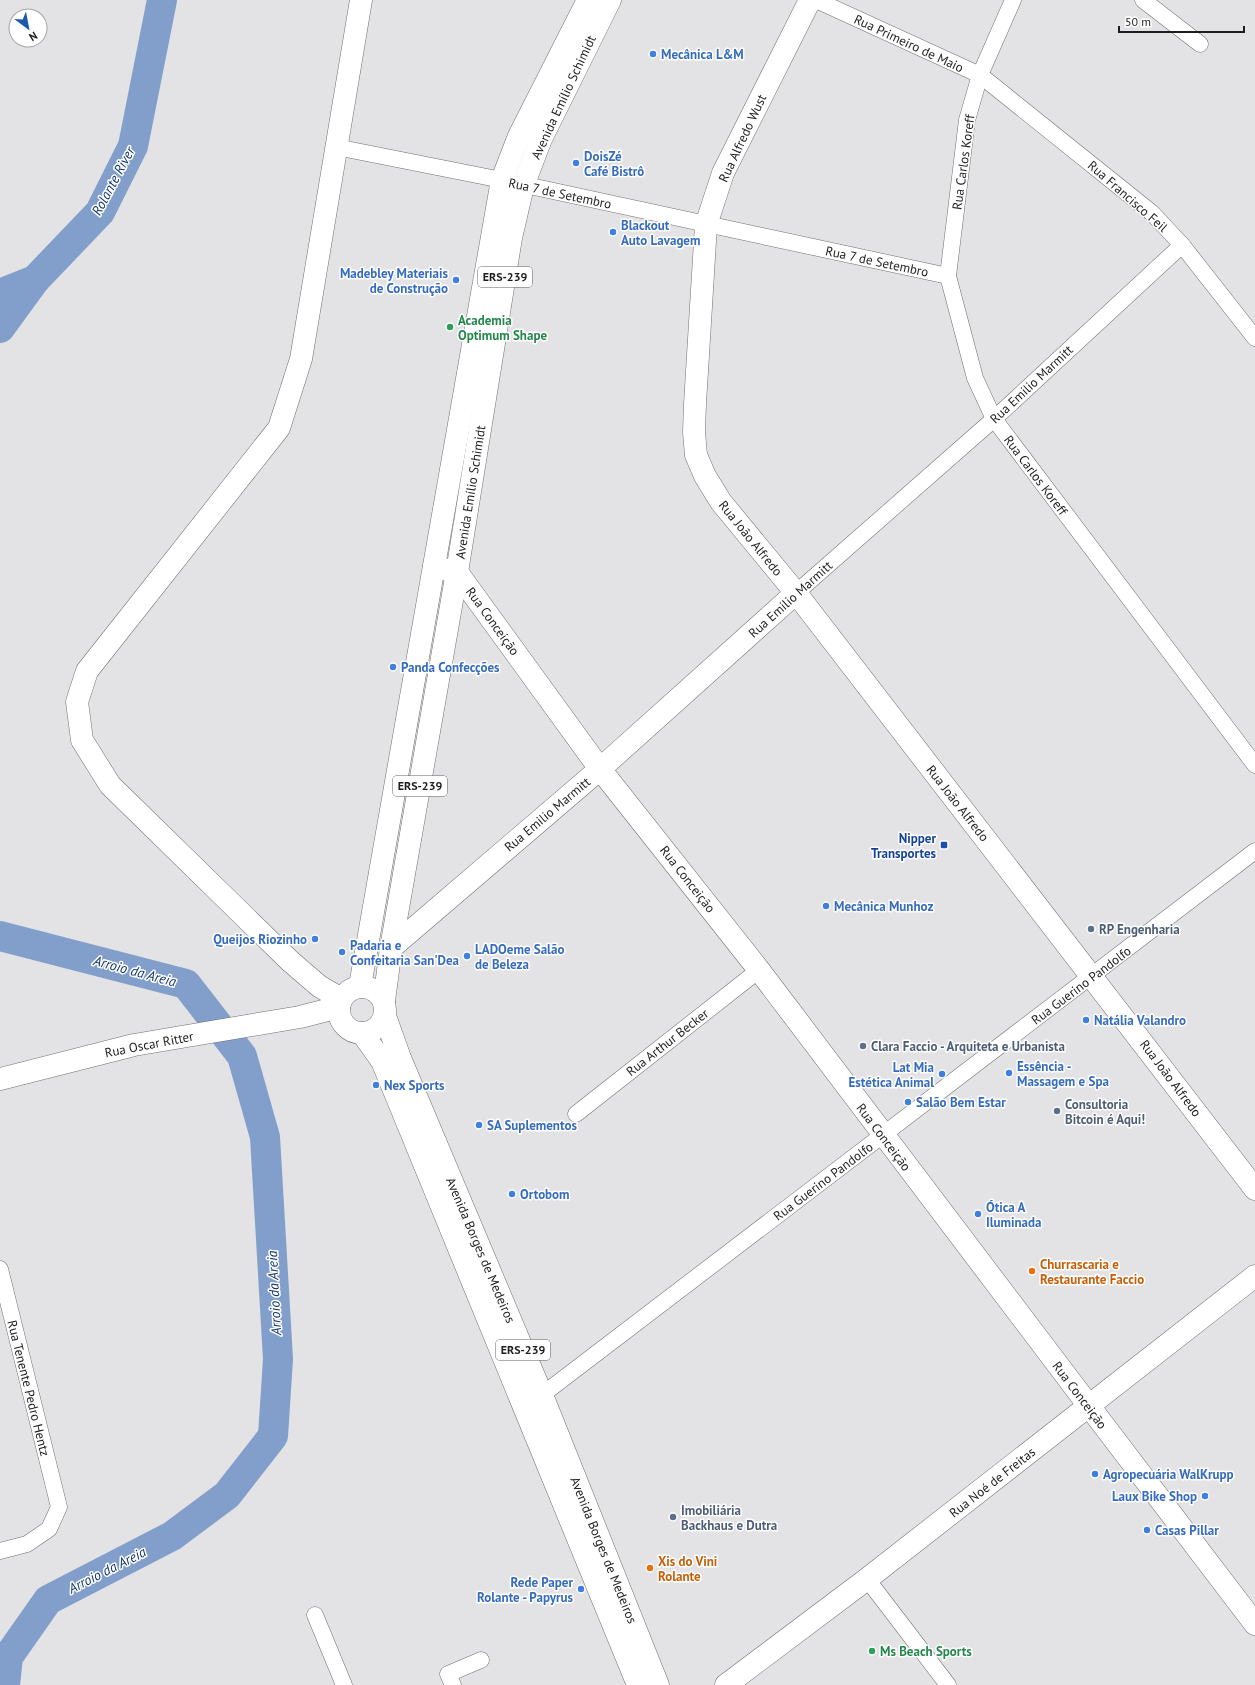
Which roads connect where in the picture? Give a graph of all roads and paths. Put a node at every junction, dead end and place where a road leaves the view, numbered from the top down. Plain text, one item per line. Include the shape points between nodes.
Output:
1 (361, 0) edge
2 (588, 0) edge
3 (610, 0) edge
4 (810, 0) edge
5 (816, 0) edge
6 (1013, 0) edge
7 (1143, 0) edge
8 (1200, 44) dead end
9 (980, 75) junction
10 (336, 147) junction
11 (502, 180) junction
12 (523, 186) junction
13 (706, 225) junction
14 (1182, 244) junction
15 (948, 276) junction
16 (1255, 338) edge
17 (695, 404) joint
18 (994, 419) junction
19 (434, 566) junction
20 (457, 572) junction
21 (796, 593) junction
22 (1255, 765) edge
23 (600, 769) junction
24 (391, 815) junction
25 (414, 818) junction
26 (1255, 851) edge
27 (391, 948) junction
28 (759, 970) junction
29 (1092, 976) junction
30 (360, 986) junction
31 (385, 1008) junction
32 (341, 1009) junction
33 (362, 1033) junction
34 (0, 1079) edge
35 (576, 1114) dead end
36 (883, 1135) junction
37 (1255, 1188) edge
38 (0, 1269) edge
39 (1255, 1276) edge
40 (542, 1396) junction
41 (1089, 1406) junction
42 (524, 1408) junction
43 (0, 1551) edge
44 (867, 1579) junction
45 (314, 1615) dead end
46 (1255, 1624) edge
47 (631, 1644) junction
48 (481, 1660) dead end
49 (344, 1685) edge
50 (454, 1685) edge
51 (638, 1685) edge
52 (658, 1685) edge
53 (726, 1685) edge
54 (948, 1685) edge

1 - 10 main road
2 - 11 main road, Avenida Emílio Schimidt / ERS-239 via 519,136
3 - 12 main road, Avenida Emílio Schimidt / ERS-239 via 541,139
4 - 13 main road, Rua Alfredo Wust via 723,173
5 - 9 street, Rua Primeiro de Maio
6 - 9 street, Rua Carlos Koreff
7 - 8 street
9 - 14 street, Rua Francisco Feil via 1152,213
9 - 15 street, Rua Carlos Koreff via 967,120
10 - 11 street, Rua 7 de Setembro
10 - 32 main road via 301,359 279,428 87,671 77,702 82,740 110,785
11 - 12 street, Rua 7 de Setembro
11 - 19 main road, Avenida Emílio Schimidt / ERS-239
12 - 13 street, Rua 7 de Setembro
12 - 20 main road, Avenida Emílio Schimidt / ERS-239 via 511,238
13 - 15 street, Rua 7 de Setembro
13 - 17 main road, Rua Alfredo Wust
14 - 16 street, Rua Francisco Feil
14 - 18 street, Rua Emilio Marmitt
15 - 18 street, Rua Carlos Koreff via 975,378
17 - 21 main road, Rua João Alfredo via 696,455 705,476 721,502
18 - 21 street, Rua Emilio Marmitt
18 - 22 street, Rua Carlos Koreff
19 - 20 main road
19 - 24 main road, Avenida Emílio Schimidt / ERS-239
20 - 23 main road, Rua Conceição
20 - 25 main road, Avenida Emílio Schimidt / ERS-239
21 - 23 main road, Rua Emilio Marmitt
21 - 29 main road, Rua João Alfredo
23 - 27 main road, Rua Emilio Marmitt
23 - 28 main road, Rua Conceição
24 - 25 main road
24 - 30 main road, Avenida Emílio Schimidt / ERS-239
25 - 27 main road, Avenida Emílio Schimidt / ERS-239
26 - 29 street, Rua Guerino Pandolfo
27 - 31 main road, Avenida Emílio Schimidt / ERS-239
28 - 35 street, Rua Arthur Becker
28 - 36 main road, Rua Conceição
29 - 36 street, Rua Guerino Pandolfo
29 - 37 main road, Rua João Alfredo
30 - 31 main road via 375,990 381,995
30 - 32 main road via 346,993
31 - 33 main road via 382,1023 370,1032
31 - 40 main road, Avenida Borges de Medeiros / ERS-239 via 400,1058
32 - 33 main road via 347,1028
32 - 34 main road, Rua Oscar Ritter via 134,1045
33 - 42 main road, Avenida Borges de Medeiros / ERS-239 via 382,1061
36 - 40 street, Rua Guerino Pandolfo
36 - 41 main road, Rua Conceição
38 - 43 street, Rua Tenente Pedro Hentz via 59,1507 49,1529 27,1544
39 - 41 main road, Rua Noé de Freitas
40 - 42 street, Rua Guerino Pandolfo
40 - 47 main road, Avenida Borges de Medeiros / ERS-239
41 - 44 main road, Rua Noé de Freitas
41 - 46 main road, Rua Conceição
42 - 47 main road, Avenida Borges de Medeiros / ERS-239
44 - 53 main road, Rua Noé de Freitas
44 - 54 street
45 - 49 street
47 - 51 main road, Avenida Borges de Medeiros / ERS-239
47 - 52 main road, Avenida Borges de Medeiros / ERS-239
48 - 50 street via 448,1674

